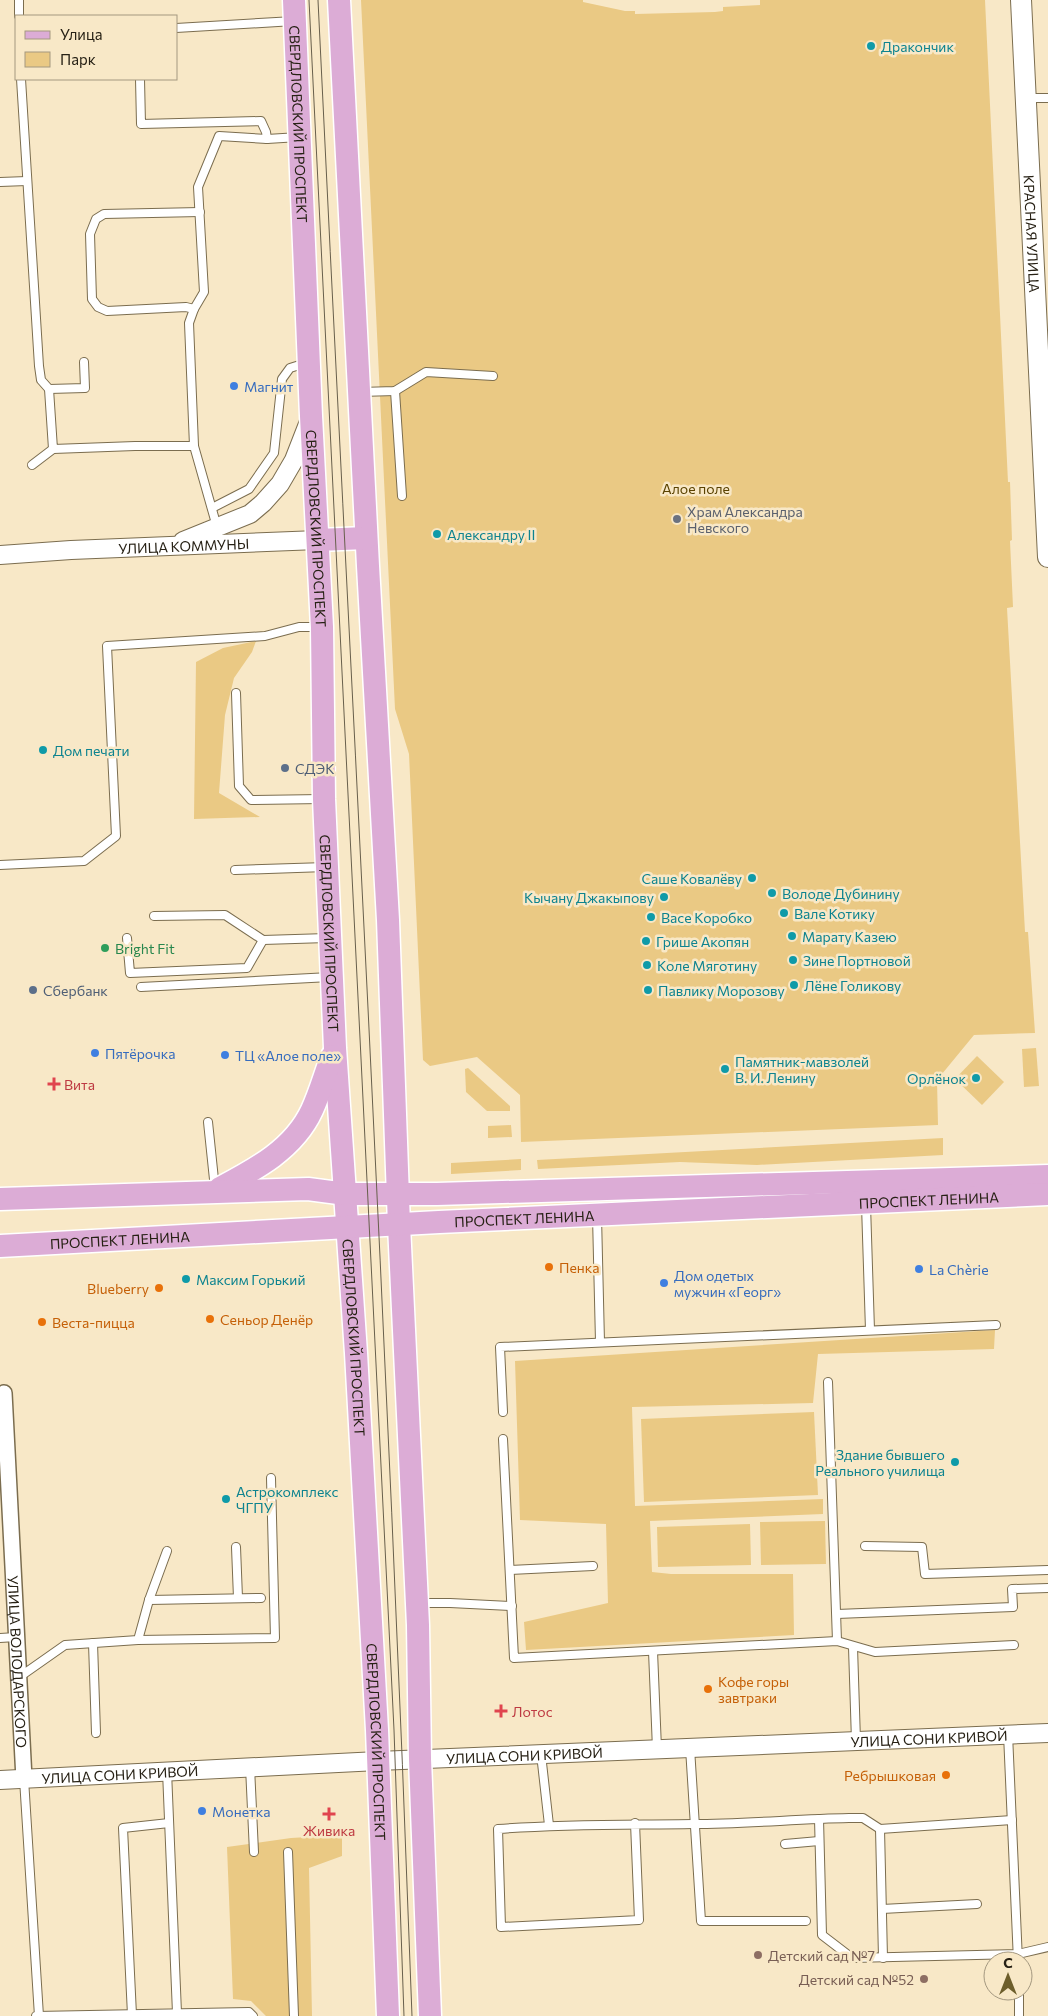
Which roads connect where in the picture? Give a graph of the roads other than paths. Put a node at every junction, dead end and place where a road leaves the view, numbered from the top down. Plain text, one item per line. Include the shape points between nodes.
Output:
1 (19, 0) edge
2 (339, 0) edge
3 (1021, 0) edge
4 (295, 11) edge
5 (19, 15) edge
6 (178, 28) edge
7 (21, 80) edge
8 (140, 80) edge
9 (1025, 98) junction
10 (1048, 98) edge
11 (301, 137) junction
12 (267, 139) junction
13 (27, 181) junction
14 (0, 182) edge
15 (200, 212) junction
16 (194, 309) junction
17 (84, 362) dead end
18 (308, 362) junction
19 (493, 376) dead end
20 (50, 389) junction
21 (395, 391) junction
22 (358, 392) junction
23 (311, 416) junction
24 (194, 446) junction
25 (53, 450) junction
26 (32, 466) dead end
27 (402, 496) dead end
28 (1047, 503) edge
29 (212, 508) junction
30 (217, 526) junction
31 (366, 538) junction
32 (318, 540) junction
33 (173, 545) junction
34 (0, 555) edge
35 (1048, 557) edge
36 (322, 627) junction
37 (236, 693) dead end
38 (324, 799) junction
39 (0, 865) edge
40 (327, 867) junction
41 (235, 870) dead end
42 (154, 916) dead end
43 (128, 938) dead end
44 (331, 938) junction
45 (264, 940) junction
46 (332, 977) junction
47 (141, 987) dead end
48 (335, 1048) junction
49 (208, 1122) dead end
50 (1048, 1176) edge
51 (215, 1191) junction
52 (346, 1194) junction
53 (398, 1194) junction
54 (1048, 1194) edge
55 (0, 1199) edge
56 (866, 1203) junction
57 (597, 1216) junction
58 (399, 1224) junction
59 (348, 1228) junction
60 (0, 1246) edge
61 (996, 1324) dead end
62 (870, 1330) junction
63 (600, 1342) junction
64 (828, 1382) dead end
65 (4, 1393) dead end
66 (502, 1412) dead end
67 (504, 1439) dead end
68 (271, 1478) dead end
69 (865, 1546) dead end
70 (236, 1547) dead end
71 (167, 1551) dead end
72 (593, 1566) dead end
73 (510, 1570) junction
74 (1048, 1570) edge
75 (1048, 1588) edge
76 (238, 1598) junction
77 (261, 1598) dead end
78 (150, 1600) junction
79 (417, 1603) junction
80 (512, 1606) junction
81 (837, 1614) junction
82 (16, 1637) junction
83 (0, 1638) edge
84 (138, 1640) junction
85 (838, 1641) junction
86 (93, 1643) junction
87 (1014, 1645) dead end
88 (853, 1647) junction
89 (653, 1651) junction
90 (18, 1678) junction
91 (96, 1733) dead end
92 (1048, 1733) edge
93 (1008, 1734) junction
94 (856, 1741) junction
95 (690, 1748) junction
96 (658, 1749) junction
97 (541, 1754) junction
98 (420, 1759) junction
99 (378, 1761) junction
100 (250, 1767) junction
101 (167, 1771) junction
102 (24, 1779) junction
103 (0, 1780) edge
104 (818, 1819) junction
105 (1012, 1820) junction
106 (169, 1823) junction
107 (635, 1823) junction
108 (694, 1824) junction
109 (549, 1825) junction
110 (880, 1829) junction
111 (819, 1841) junction
112 (785, 1844) dead end
113 (254, 1852) dead end
114 (288, 1852) dead end
115 (977, 1904) dead end
116 (882, 1909) junction
117 (806, 1921) dead end
118 (1048, 1947) edge
119 (1018, 1951) edge
120 (1033, 1952) edge
121 (883, 1958) junction
122 (983, 1958) edge
123 (1019, 2001) edge
124 (177, 2013) junction
125 (132, 2014) junction
126 (38, 2016) edge
127 (252, 2016) edge
128 (294, 2016) edge
129 (388, 2016) edge
130 (430, 2016) edge
131 (1019, 2016) edge

1 - 5 lane
2 - 22 main road
3 - 9 main road, КРАСНАЯ УЛИЦА
4 - 6 lane
4 - 11 main road, СВЕРДЛОВСКИЙ ПРОСПЕКТ
7 - 13 lane
8 - 12 lane via 141,124 261,121
9 - 10 lane
9 - 28 main road, КРАСНАЯ УЛИЦА
11 - 12 lane
11 - 18 main road, СВЕРДЛОВСКИЙ ПРОСПЕКТ
12 - 15 lane via 219,136 198,186
13 - 14 lane
13 - 20 lane via 39,366 41,380
15 - 16 lane via 204,292
15 - 16 lane via 104,214 96,219 90,234 92,299 98,307 107,310
16 - 24 lane via 189,322
17 - 20 lane via 85,388
18 - 23 main road, СВЕРДЛОВСКИЙ ПРОСПЕКТ
18 - 29 lane via 290,368 282,378 274,453 257,480 249,490
19 - 21 lane via 426,372
20 - 25 lane
21 - 22 lane
21 - 27 lane
22 - 31 main road
23 - 30 street via 294,460 280,484 250,514
23 - 32 main road, СВЕРДЛОВСКИЙ ПРОСПЕКТ
24 - 25 lane
24 - 29 lane
25 - 26 lane
28 - 35 main road, КРАСНАЯ УЛИЦА
29 - 30 lane
30 - 33 street
31 - 32 main road, УЛИЦА КОММУНЫ
31 - 53 main road via 388,920
32 - 33 street, УЛИЦА КОММУНЫ
32 - 36 main road, СВЕРДЛОВСКИЙ ПРОСПЕКТ
33 - 34 street, УЛИЦА КОММУНЫ
36 - 38 main road, СВЕРДЛОВСКИЙ ПРОСПЕКТ
36 - 39 lane via 299,627 266,636 107,646 116,836 84,861
37 - 38 lane via 239,786 251,800
38 - 40 main road, СВЕРДЛОВСКИЙ ПРОСПЕКТ
40 - 41 lane
40 - 44 main road, СВЕРДЛОВСКИЙ ПРОСПЕКТ
42 - 45 lane via 226,915
43 - 45 lane via 130,973 248,968
44 - 45 lane
44 - 46 main road, СВЕРДЛОВСКИЙ ПРОСПЕКТ
46 - 47 lane
46 - 48 main road, СВЕРДЛОВСКИЙ ПРОСПЕКТ
48 - 51 main road via 312,1111 300,1130 280,1152
48 - 52 main road, СВЕРДЛОВСКИЙ ПРОСПЕКТ
49 - 51 lane
50 - 53 main road, ПРОСПЕКТ ЛЕНИНА
51 - 52 main road, ПРОСПЕКТ ЛЕНИНА via 308,1189
51 - 55 main road, ПРОСПЕКТ ЛЕНИНА
52 - 53 main road, ПРОСПЕКТ ЛЕНИНА
52 - 59 main road, СВЕРДЛОВСКИЙ ПРОСПЕКТ
53 - 58 main road
54 - 56 main road, ПРОСПЕКТ ЛЕНИНА
56 - 57 main road, ПРОСПЕКТ ЛЕНИНА
56 - 62 lane
57 - 58 main road, ПРОСПЕКТ ЛЕНИНА
57 - 63 lane
58 - 59 main road, ПРОСПЕКТ ЛЕНИНА
58 - 79 main road
59 - 60 main road, ПРОСПЕКТ ЛЕНИНА
59 - 99 main road, СВЕРДЛОВСКИЙ ПРОСПЕКТ
61 - 62 lane
62 - 63 lane
63 - 66 lane via 500,1347
64 - 81 lane
65 - 82 street, УЛИЦА ВОЛОДАРСКОГО
67 - 73 lane
68 - 84 lane via 275,1638
69 - 74 lane via 922,1547 925,1574
70 - 76 lane
71 - 78 lane
72 - 73 lane
73 - 80 lane
75 - 81 lane via 1012,1589 1013,1607
76 - 77 lane
76 - 78 lane
78 - 84 lane
79 - 80 lane
79 - 98 main road
80 - 89 lane via 514,1658
81 - 85 lane
82 - 83 lane
82 - 90 street, УЛИЦА ВОЛОДАРСКОГО
84 - 86 lane
85 - 88 lane
85 - 89 lane
86 - 90 lane via 65,1645
86 - 91 lane
87 - 88 lane via 875,1652
88 - 94 lane
89 - 96 lane
90 - 102 street, УЛИЦА ВОЛОДАРСКОГО
92 - 93 street, УЛИЦА СОНИ КРИВОЙ
93 - 94 street, УЛИЦА СОНИ КРИВОЙ
93 - 105 lane
94 - 95 street, УЛИЦА СОНИ КРИВОЙ
95 - 96 street, УЛИЦА СОНИ КРИВОЙ
95 - 108 lane
96 - 97 street, УЛИЦА СОНИ КРИВОЙ
97 - 98 street, УЛИЦА СОНИ КРИВОЙ
97 - 109 lane
98 - 99 street, УЛИЦА СОНИ КРИВОЙ
98 - 130 main road
99 - 100 street, УЛИЦА СОНИ КРИВОЙ
99 - 129 main road, СВЕРДЛОВСКИЙ ПРОСПЕКТ
100 - 101 street, УЛИЦА СОНИ КРИВОЙ
100 - 113 lane
101 - 102 street, УЛИЦА СОНИ КРИВОЙ
101 - 106 lane
102 - 103 street, УЛИЦА СОНИ КРИВОЙ
102 - 126 lane
104 - 108 lane
104 - 110 lane via 863,1818
104 - 111 lane
105 - 110 lane
105 - 119 lane
106 - 124 lane
106 - 125 lane via 123,1828
107 - 108 lane
107 - 109 lane
107 - 109 lane via 639,1920 501,1927 498,1829
108 - 117 lane via 700,1921
110 - 116 lane
111 - 112 lane
111 - 121 lane via 822,1935 852,1958
114 - 128 lane
115 - 116 lane
116 - 121 lane
118 - 120 lane
121 - 122 lane
123 - 131 lane
124 - 125 lane
124 - 127 lane via 248,2012
125 - 126 lane

